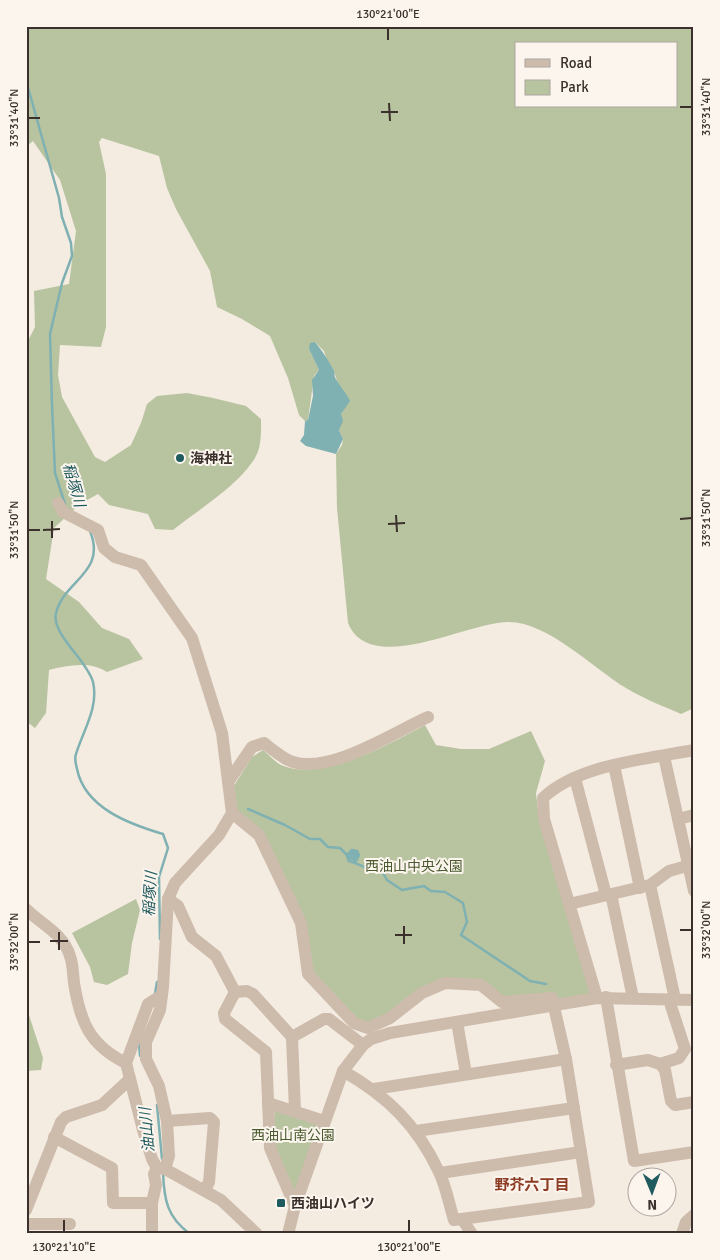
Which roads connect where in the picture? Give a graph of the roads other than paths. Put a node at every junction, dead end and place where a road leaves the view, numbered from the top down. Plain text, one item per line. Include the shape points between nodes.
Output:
1 (61, 508) dead end
2 (428, 717) dead end
3 (694, 750) edge
4 (664, 756) junction
5 (614, 765) junction
6 (575, 778) junction
7 (228, 782) junction
8 (232, 813) junction
9 (694, 816) edge
10 (678, 819) junction
11 (691, 865) edge
12 (645, 886) junction
13 (694, 891) edge
14 (608, 895) junction
15 (168, 899) junction
16 (569, 904) junction
17 (26, 909) edge
18 (235, 992) junction
19 (162, 995) junction
20 (602, 998) junction
21 (633, 998) junction
22 (673, 999) junction
23 (694, 1000) edge
24 (555, 1005) junction
25 (457, 1022) junction
26 (292, 1037) junction
27 (363, 1045) junction
28 (566, 1059) junction
29 (126, 1063) junction
30 (660, 1064) junction
31 (616, 1066) junction
32 (343, 1070) junction
33 (466, 1074) junction
34 (130, 1080) junction
35 (374, 1089) junction
36 (694, 1102) edge
37 (268, 1103) junction
38 (574, 1108) junction
39 (295, 1111) junction
40 (167, 1121) junction
41 (324, 1121) junction
42 (416, 1131) junction
43 (54, 1137) junction
44 (581, 1152) junction
45 (694, 1152) edge
46 (161, 1169) junction
47 (440, 1173) junction
48 (205, 1190) junction
49 (152, 1203) junction
50 (295, 1206) junction
51 (26, 1210) edge
52 (694, 1215) edge
53 (462, 1219) junction
54 (26, 1224) edge
55 (70, 1224) dead end
56 (152, 1234) edge
57 (257, 1234) edge
58 (288, 1234) edge
59 (472, 1234) edge
60 (682, 1234) edge

1 - 7 street via 98,530 104,548 115,557 141,565 192,638 222,733
2 - 7 street via 375,746 313,765 292,762 264,743 252,747
3 - 4 street
4 - 5 street
4 - 10 street
5 - 6 street
5 - 12 street
6 - 14 street
6 - 16 street via 543,798 544,820
7 - 8 street
8 - 15 street via 219,835 175,883
8 - 24 street via 259,835 301,923 308,974 354,1024 368,1028 390,1018 422,993 445,983 481,984 502,1002 552,998
9 - 10 street
10 - 11 street
11 - 12 street via 669,871
11 - 13 street
12 - 14 street
12 - 22 street
14 - 16 street
14 - 21 street
15 - 18 street via 178,906 192,937 216,956
15 - 19 street
16 - 20 street
17 - 29 street via 60,937 70,956 78,1011 85,1028 111,1056
18 - 26 street via 253,994
18 - 37 street via 224,1013 225,1019 266,1052
19 - 29 street via 148,1004
19 - 40 street via 160,1010 146,1042 146,1059 158,1086
20 - 21 street
20 - 24 street
20 - 31 street
21 - 22 street
22 - 23 street
22 - 30 street via 670,1006 685,1049 679,1058
24 - 25 street
24 - 28 street
25 - 27 street via 390,1033
25 - 33 street
26 - 27 street via 329,1019
26 - 39 street
27 - 32 street
28 - 33 street
28 - 38 street
29 - 34 street
30 - 31 street via 648,1060
30 - 36 street via 665,1070 671,1101 675,1105
31 - 45 street via 634,1161
32 - 35 street
32 - 41 street
33 - 35 street
34 - 43 street via 102,1106 66,1117
34 - 46 street via 152,1159
35 - 42 street
37 - 39 street
37 - 50 street via 270,1148
38 - 42 street
38 - 44 street
39 - 41 street
40 - 46 street via 169,1156
40 - 48 street via 210,1118 214,1122 209,1182
41 - 50 street
42 - 47 street
43 - 49 street via 112,1168 113,1203
43 - 51 street
44 - 47 street
44 - 53 street via 589,1202
46 - 48 street
46 - 49 street via 154,1174 156,1185
47 - 53 street via 454,1220
48 - 57 street via 221,1200
49 - 56 street
50 - 58 street
52 - 60 street via 686,1222
53 - 59 street
54 - 55 street

